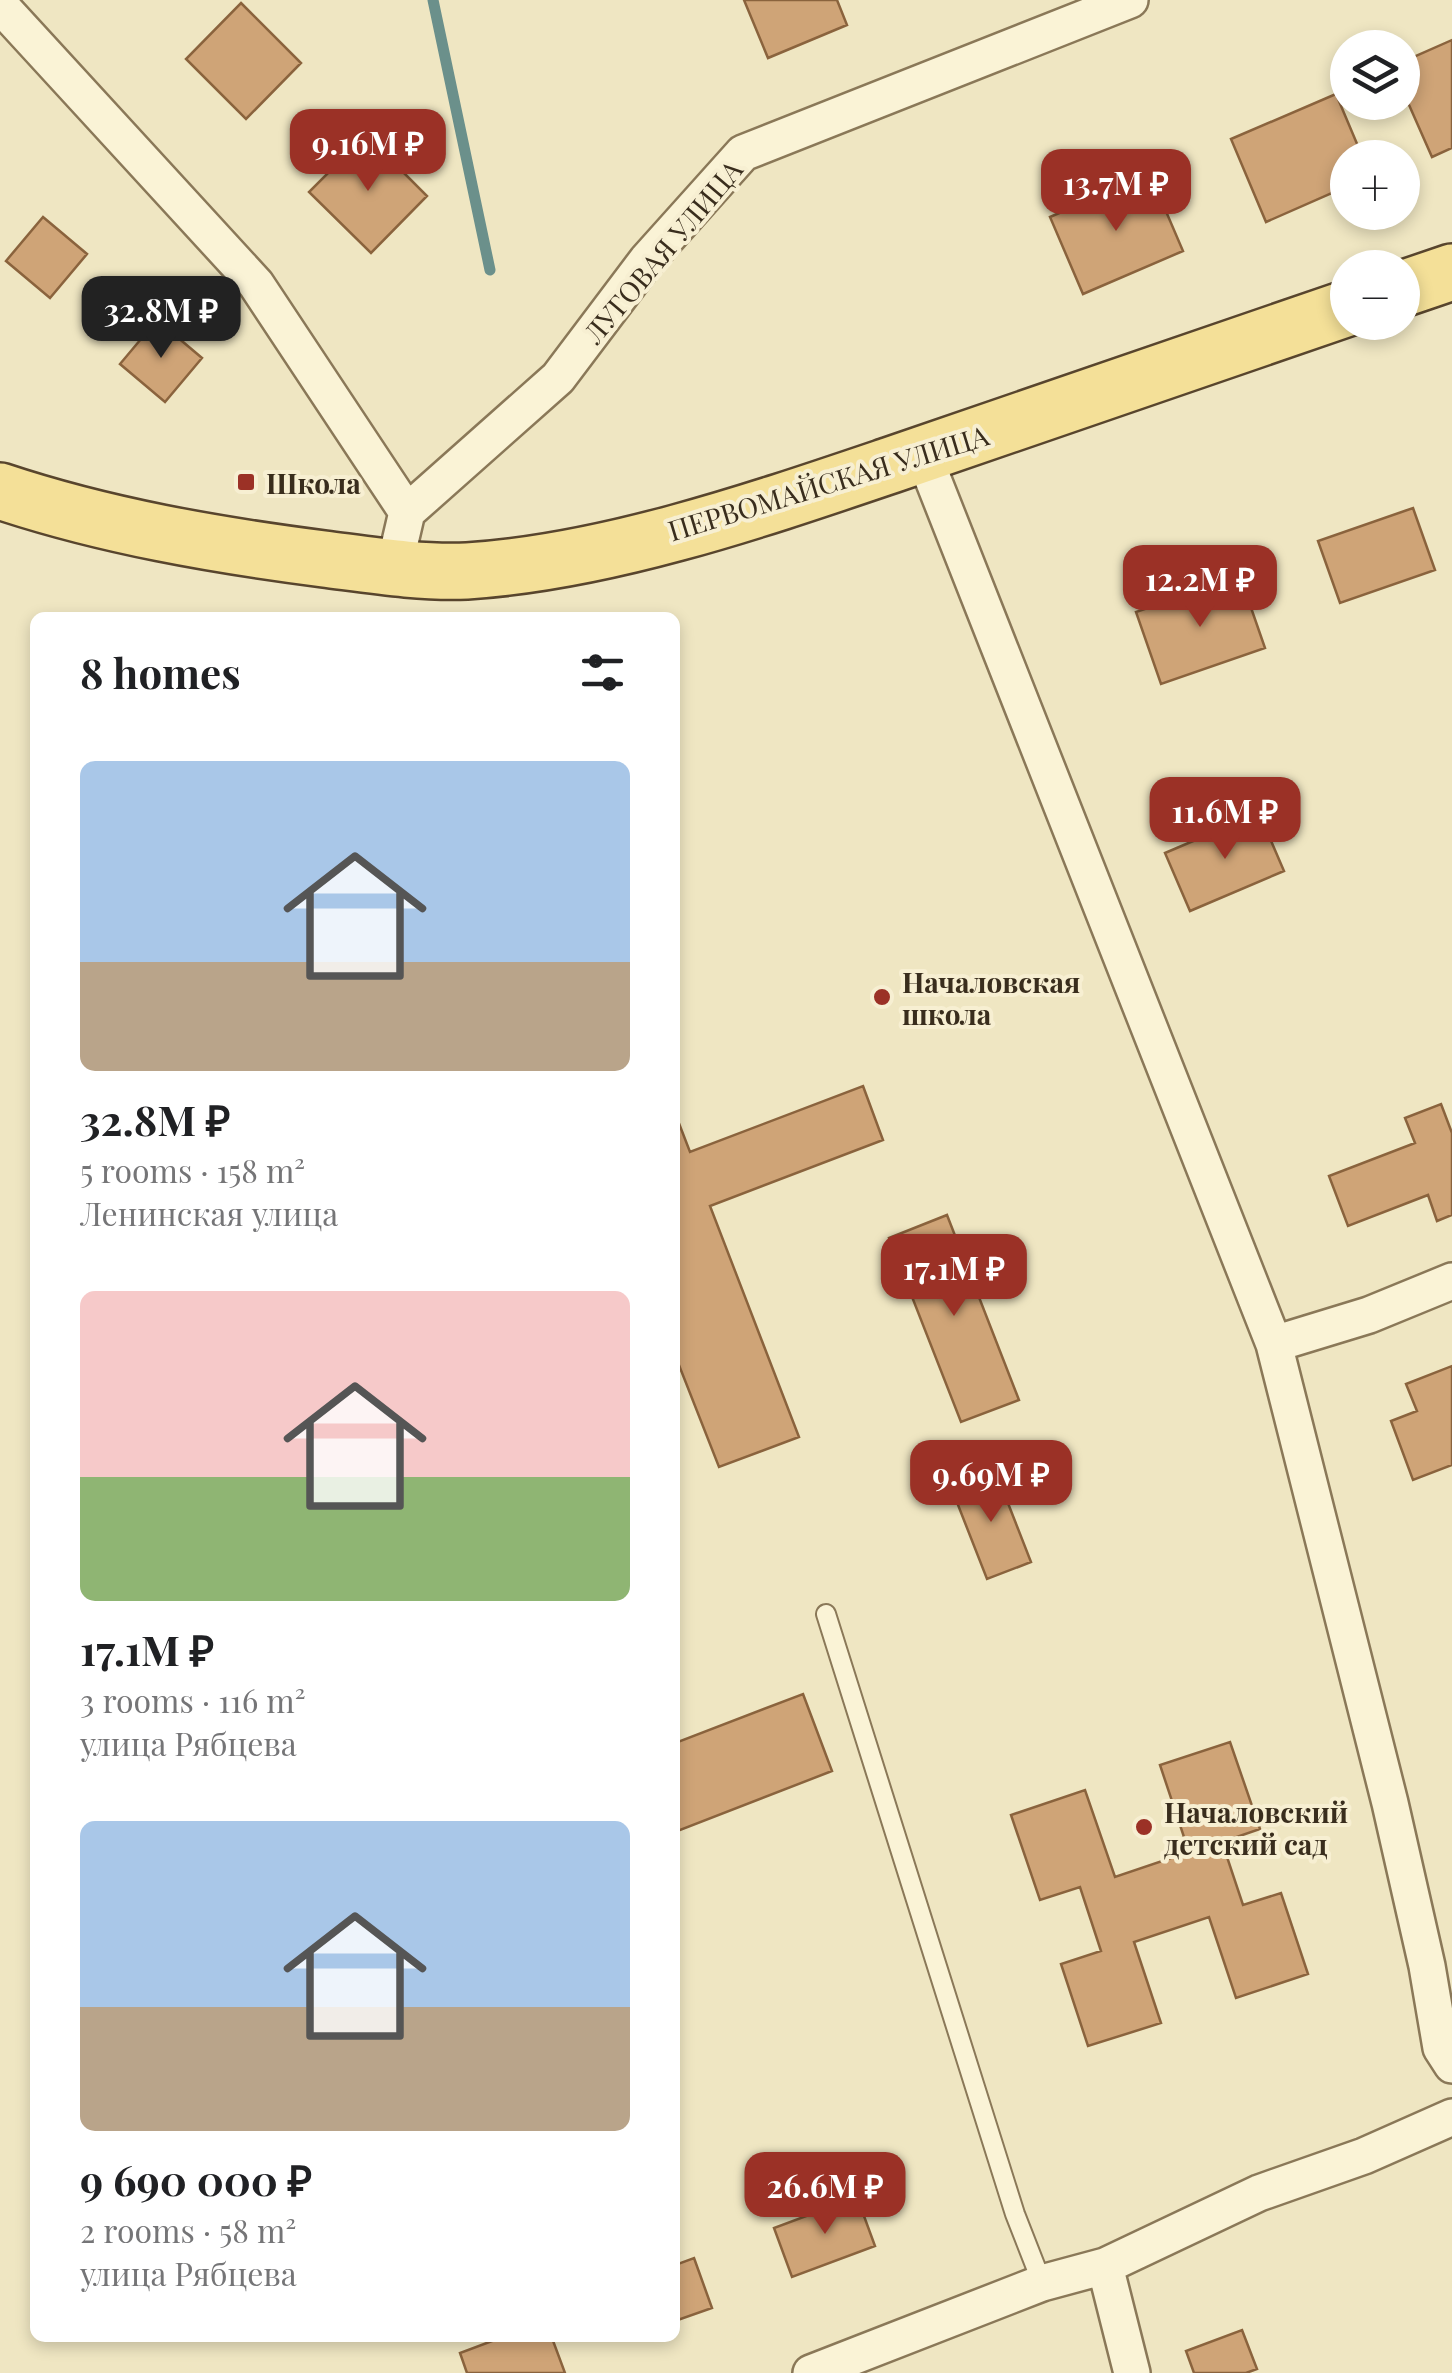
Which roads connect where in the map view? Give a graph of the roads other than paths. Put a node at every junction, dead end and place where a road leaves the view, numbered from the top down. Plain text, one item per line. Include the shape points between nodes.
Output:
1 (1130, 0) edge
2 (0, 5) edge
3 (1452, 272) edge
4 (1420, 283) edge
5 (1330, 314) edge
6 (924, 454) junction
7 (0, 491) edge
8 (408, 512) junction
9 (394, 568) junction
10 (1452, 1281) edge
11 (1274, 1344) junction
12 (826, 1614) dead end
13 (1452, 2065) edge
14 (1452, 2117) edge
15 (1105, 2266) junction
16 (1042, 2283) junction
17 (811, 2373) edge
18 (1132, 2373) edge

1 - 8 street, ЛУГОВАЯ УЛИЦА via 743,153 647,260 558,378
2 - 8 street via 256,284
3 - 4 main road
5 - 6 main road, ПЕРВОМАЙСКАЯ УЛИЦА
6 - 9 main road, ПЕРВОМАЙСКАЯ УЛИЦА via 739,516 568,557 466,571
6 - 11 street
7 - 9 main road, ПЕРВОМАЙСКАЯ УЛИЦА via 163,533
8 - 9 street
10 - 11 street
11 - 13 street via 1390,1803 1441,2048
12 - 16 lane
14 - 15 street via 1259,2193
15 - 16 street
15 - 18 street
16 - 17 street

